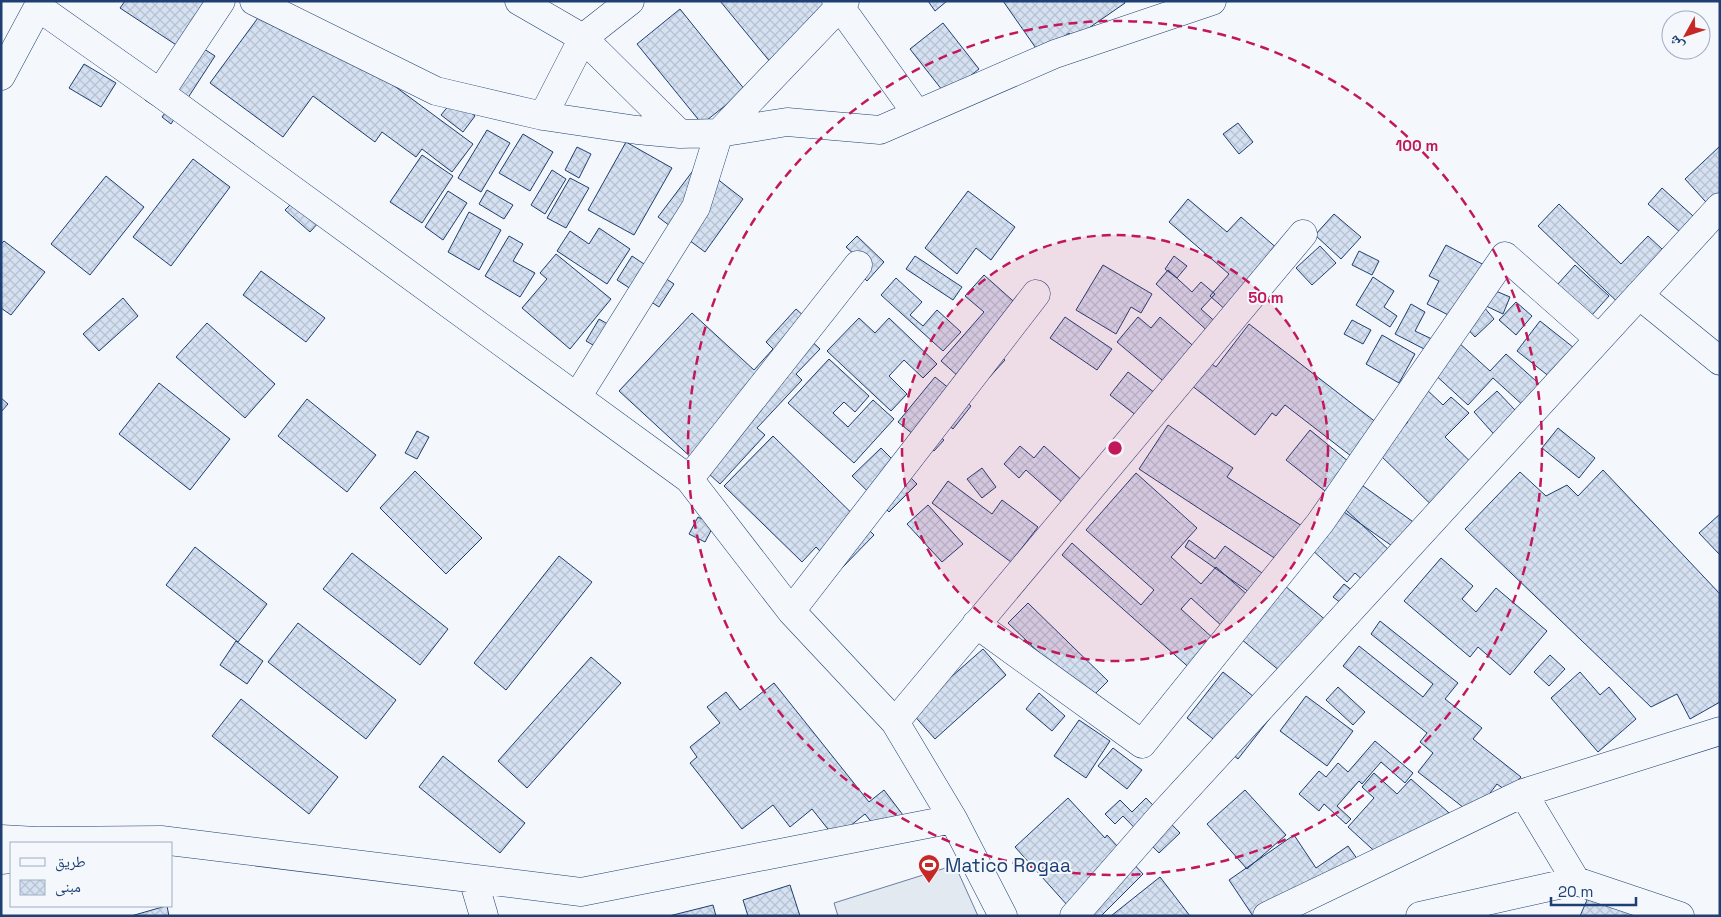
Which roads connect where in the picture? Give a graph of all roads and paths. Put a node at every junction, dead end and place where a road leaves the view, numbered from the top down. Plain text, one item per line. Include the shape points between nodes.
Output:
1 (221, 1) edge
2 (254, 1) edge
3 (518, 1) edge
4 (630, 1) edge
5 (1212, 1) edge
6 (840, 3) edge
7 (40, 4) edge
8 (583, 38) junction
9 (1, 76) edge
10 (160, 94) junction
11 (917, 114) junction
12 (544, 116) junction
13 (719, 133) junction
14 (680, 134) junction
15 (1720, 207) edge
16 (1303, 234) dead end
17 (858, 265) dead end
18 (1036, 294) dead end
19 (1639, 295) junction
20 (1599, 339) junction
21 (1720, 361) edge
22 (578, 397) junction
23 (688, 479) junction
24 (792, 611) junction
25 (976, 624) junction
26 (895, 722) junction
27 (1720, 731) edge
28 (1523, 793) junction
29 (953, 819) junction
30 (1, 839) edge
31 (161, 840) junction
32 (143, 842) edge
33 (474, 879) junction
34 (985, 881) junction
35 (1576, 881) junction
36 (484, 916) edge
37 (1003, 916) edge
38 (1022, 916) edge
39 (1074, 916) edge
40 (1267, 916) edge
41 (1420, 916) edge
42 (1680, 916) edge

1 - 10 street
2 - 12 street via 436,91
3 - 8 street
4 - 8 street
5 - 11 street via 1055,54
6 - 11 street
6 - 13 street
7 - 9 street
7 - 10 street
8 - 12 street
8 - 14 street
10 - 22 street
11 - 13 street via 880,130 787,122
12 - 14 street
13 - 14 street
13 - 22 street via 696,207
15 - 19 street
16 - 25 street
17 - 23 street
18 - 24 street
19 - 20 street
19 - 21 street
20 - 25 street via 1505,256 1320,523 1142,744
20 - 39 street via 1164,813
22 - 23 street
23 - 24 street
24 - 26 street
25 - 26 street
26 - 29 street
27 - 28 street
28 - 35 street
28 - 40 street
29 - 33 street via 581,892
29 - 34 street
30 - 31 street
31 - 32 street
31 - 33 street
33 - 36 street
34 - 37 street
34 - 38 street
35 - 41 street
35 - 42 street

